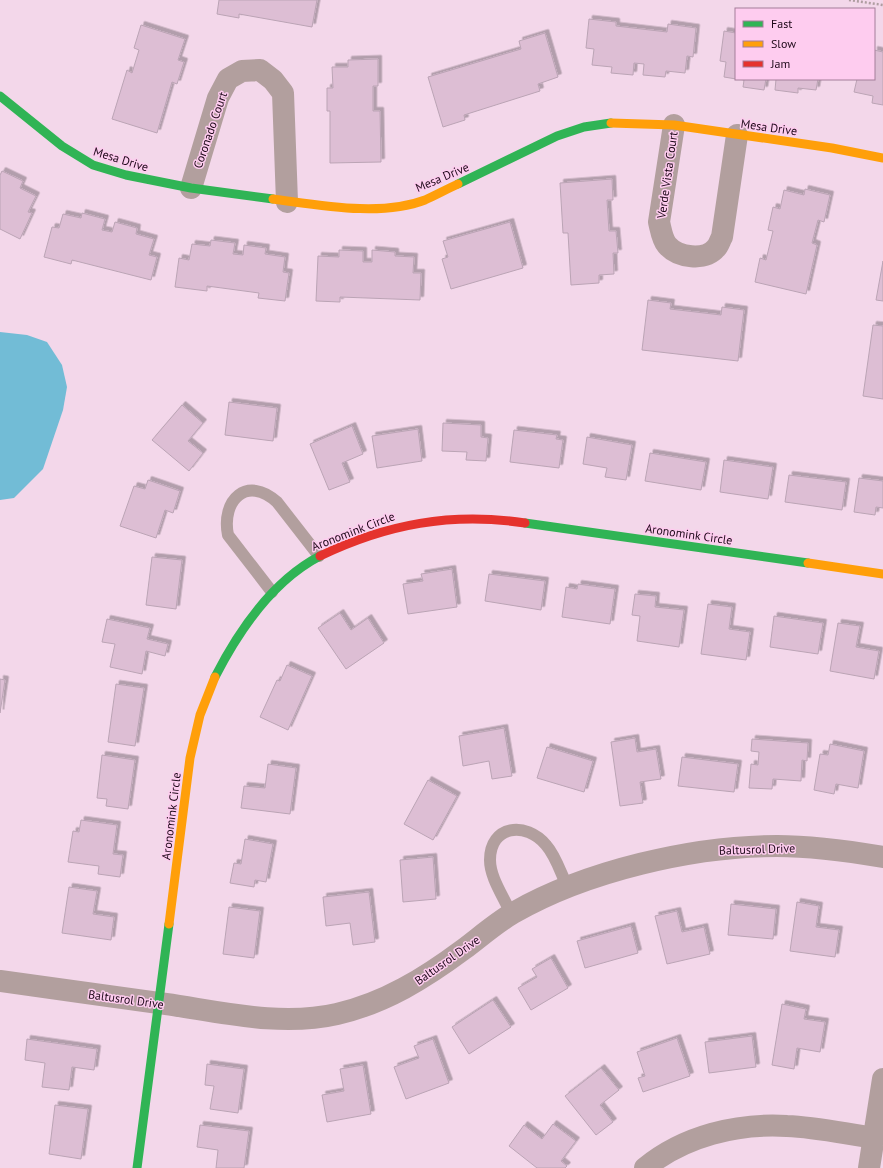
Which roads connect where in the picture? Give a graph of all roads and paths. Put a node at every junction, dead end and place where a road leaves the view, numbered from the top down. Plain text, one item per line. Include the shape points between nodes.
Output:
1 (849, 0) edge
2 (883, 4) edge
3 (0, 96) edge
4 (674, 125) junction
5 (737, 135) junction
6 (883, 158) edge
7 (191, 188) junction
8 (287, 202) junction
9 (319, 556) junction
10 (883, 574) edge
11 (272, 592) junction
12 (883, 857) edge
13 (568, 888) junction
14 (511, 914) junction
15 (0, 981) edge
16 (159, 1003) junction
17 (883, 1079) edge
18 (875, 1138) junction
19 (137, 1168) edge
20 (645, 1168) edge
21 (869, 1168) edge

1 - 2 path
3 - 7 street, Mesa Drive via 62,146 93,165 126,175
4 - 5 street, Mesa Drive
4 - 5 street, Verde Vista Court via 659,222 662,236 668,246 680,254 693,257 716,248 722,237
4 - 8 street, Mesa Drive via 613,123 584,127 557,136 424,200 385,208
5 - 6 street, Mesa Drive
7 - 8 street, Mesa Drive
7 - 8 street, Coronado Court via 218,98 228,79 242,71 260,70 274,80 284,93
9 - 10 street, Aronomink Circle via 380,531 407,524 473,517
9 - 11 street, Aronomink Circle via 296,570
9 - 11 lane via 268,494 248,490 237,495 226,513 228,534
11 - 16 street, Aronomink Circle via 223,661 208,691 199,718 190,758
12 - 13 street, Baltusrol Drive via 779,846 711,850 623,869
13 - 14 street, Baltusrol Drive
13 - 14 lane via 546,845 535,834 522,829 508,830 496,838 491,848 490,861 493,875
14 - 16 street, Baltusrol Drive via 441,967 404,989 372,1004 338,1014 298,1019 268,1018
15 - 16 street, Baltusrol Drive
16 - 19 street, Aronomink Circle
17 - 18 street
18 - 20 street via 786,1126 753,1126 699,1138 657,1158
18 - 21 street

